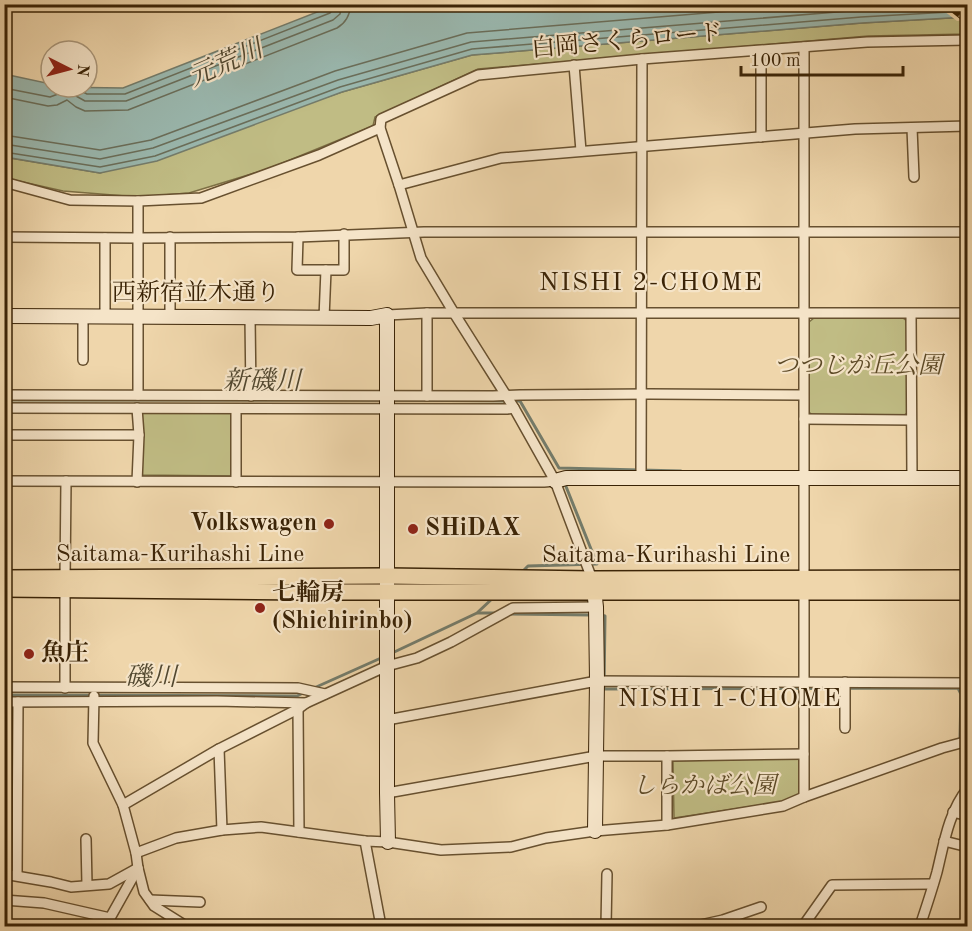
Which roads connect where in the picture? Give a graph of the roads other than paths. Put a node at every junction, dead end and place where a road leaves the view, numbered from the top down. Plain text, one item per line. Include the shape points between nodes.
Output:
1 (968, 40) edge
2 (804, 47) junction
3 (760, 51) junction
4 (642, 60) junction
5 (574, 65) junction
6 (968, 126) edge
7 (380, 128) junction
8 (912, 128) junction
9 (804, 133) junction
10 (760, 137) junction
11 (642, 146) junction
12 (581, 151) junction
13 (914, 177) dead end
14 (4, 182) edge
15 (399, 185) junction
16 (138, 201) junction
17 (414, 232) junction
18 (642, 232) junction
19 (804, 232) junction
20 (968, 232) edge
21 (344, 234) junction
22 (4, 237) edge
23 (170, 237) junction
24 (298, 237) junction
25 (105, 238) junction
26 (139, 238) junction
27 (326, 270) junction
28 (427, 313) junction
29 (454, 313) junction
30 (642, 313) junction
31 (803, 313) junction
32 (968, 313) edge
33 (911, 314) junction
34 (387, 315) junction
35 (4, 316) edge
36 (83, 316) junction
37 (105, 316) junction
38 (170, 316) junction
39 (138, 317) junction
40 (250, 317) junction
41 (324, 318) junction
42 (83, 360) dead end
43 (641, 394) junction
44 (4, 395) edge
45 (138, 395) junction
46 (506, 395) junction
47 (803, 395) junction
48 (251, 396) junction
49 (427, 396) junction
50 (387, 402) junction
51 (4, 408) edge
52 (137, 408) junction
53 (514, 408) junction
54 (236, 409) junction
55 (804, 419) junction
56 (911, 420) junction
57 (4, 435) edge
58 (139, 435) junction
59 (641, 478) junction
60 (804, 478) junction
61 (912, 478) junction
62 (968, 478) edge
63 (4, 481) edge
64 (66, 481) junction
65 (555, 481) junction
66 (137, 482) junction
67 (236, 482) junction
68 (387, 482) junction
69 (387, 576) junction
70 (4, 578) edge
71 (968, 578) edge
72 (65, 584) junction
73 (804, 585) junction
74 (4, 589) edge
75 (387, 592) junction
76 (968, 592) edge
77 (594, 593) junction
78 (387, 666) junction
79 (597, 681) junction
80 (804, 682) junction
81 (845, 682) junction
82 (968, 683) edge
83 (4, 687) edge
84 (65, 688) junction
85 (95, 688) junction
86 (325, 694) junction
87 (4, 702) edge
88 (18, 702) junction
89 (94, 702) junction
90 (306, 703) junction
91 (298, 709) junction
92 (387, 720) junction
93 (845, 728) dead end
94 (968, 741) edge
95 (219, 749) junction
96 (804, 754) junction
97 (596, 756) junction
98 (667, 756) junction
99 (968, 788) edge
100 (387, 793) junction
101 (804, 797) junction
102 (123, 805) junction
103 (954, 812) junction
104 (968, 816) edge
105 (667, 825) junction
106 (222, 830) junction
107 (595, 831) junction
108 (299, 832) junction
109 (86, 839) dead end
110 (365, 842) junction
111 (388, 842) junction
112 (944, 842) junction
113 (968, 847) edge
114 (136, 853) junction
115 (138, 868) junction
116 (4, 874) edge
117 (607, 874) dead end
118 (17, 875) junction
119 (933, 884) junction
120 (87, 885) junction
121 (4, 900) edge
122 (150, 900) junction
123 (200, 902) dead end
124 (761, 907) dead end
125 (109, 922) edge
126 (724, 923) edge
127 (186, 927) edge
128 (381, 927) edge
129 (606, 927) edge
130 (696, 927) edge
131 (803, 927) edge
132 (920, 927) edge

1 - 2 street, 白岡さくらロード
2 - 3 street, 白岡さくらロード
2 - 9 street
3 - 4 street, 白岡さくらロード
3 - 10 street
4 - 5 street, 白岡さくらロード
4 - 11 street
5 - 7 street, 白岡さくらロード via 478,75 381,119
5 - 12 street
6 - 8 street
7 - 15 street
7 - 16 street via 201,198
8 - 9 street
8 - 13 street
9 - 10 street
9 - 19 street
10 - 11 street
11 - 12 street
11 - 18 street
12 - 15 street via 501,158
14 - 16 street via 70,200
15 - 17 street
16 - 26 street
17 - 18 street
17 - 21 street
17 - 29 street via 421,258
18 - 19 street
18 - 30 street
19 - 20 street
19 - 31 street
21 - 24 street
21 - 27 street via 344,270
22 - 25 street
23 - 24 street
23 - 26 street
23 - 38 street
24 - 27 street via 297,270
25 - 26 street
25 - 37 street
26 - 39 street
27 - 41 street
28 - 29 street
28 - 34 street
28 - 49 street
29 - 30 street
29 - 46 street
30 - 31 street
30 - 43 street
31 - 33 street
31 - 47 street
32 - 33 street
33 - 56 street
34 - 41 street, 西新宿並木通り
34 - 50 street
35 - 36 street, 西新宿並木通り
36 - 37 street, 西新宿並木通り
36 - 42 street
37 - 39 street, 西新宿並木通り
38 - 39 street, 西新宿並木通り
38 - 40 street, 西新宿並木通り
39 - 45 street
40 - 41 street, 西新宿並木通り
40 - 48 street
43 - 46 street
43 - 47 street
43 - 59 street
44 - 45 street
45 - 48 street
46 - 49 street
46 - 53 street
47 - 55 street
48 - 50 street
49 - 50 street
50 - 53 street
50 - 54 street
50 - 68 street
51 - 52 street
52 - 54 street
52 - 58 street
53 - 65 street
54 - 67 street
55 - 56 street
55 - 60 street
56 - 61 street
57 - 58 street
58 - 66 street
59 - 60 street
59 - 65 street
60 - 61 street
60 - 73 street
61 - 62 street
63 - 64 street
64 - 66 street
64 - 72 street
65 - 68 street
65 - 77 street
66 - 67 street
67 - 68 street
68 - 69 street
69 - 72 main road, Saitama-Kurihashi Line
69 - 75 street
69 - 77 main road, Saitama-Kurihashi Line
70 - 72 main road, Saitama-Kurihashi Line
71 - 73 main road, Saitama-Kurihashi Line
72 - 74 main road, Saitama-Kurihashi Line
72 - 75 main road, Saitama-Kurihashi Line
72 - 84 street
73 - 76 main road, Saitama-Kurihashi Line
73 - 77 main road, Saitama-Kurihashi Line
73 - 80 street
75 - 77 main road, Saitama-Kurihashi Line
75 - 78 street
77 - 78 street via 513,608 417,658
77 - 79 street
78 - 86 street
78 - 92 street
79 - 80 street
79 - 92 street
79 - 97 street
80 - 81 street
80 - 96 street
81 - 82 street
81 - 93 street
83 - 84 street
84 - 85 street
85 - 86 street via 298,688
85 - 89 street
86 - 90 street
87 - 88 street
88 - 89 street
88 - 118 street
89 - 90 street
89 - 102 street via 93,743
90 - 91 street
91 - 95 street
91 - 108 street
92 - 100 street
94 - 101 street
95 - 102 street
95 - 106 street
96 - 98 street
96 - 101 street
97 - 98 street
97 - 100 street
97 - 107 street
98 - 105 street
99 - 103 street
100 - 111 street
101 - 105 street via 783,806
102 - 114 street
103 - 104 street
103 - 112 street
105 - 107 street
106 - 108 street via 261,827
106 - 114 street via 176,838
107 - 111 street via 511,847 441,850
108 - 110 street
109 - 120 street
110 - 111 street
110 - 128 street
112 - 113 street
112 - 119 street
114 - 115 street
115 - 120 street via 109,884
115 - 122 street
115 - 125 street
116 - 118 street
117 - 129 street
118 - 120 street via 71,887
119 - 131 street via 832,885
119 - 132 street
121 - 125 street via 44,903
122 - 123 street
122 - 127 street
124 - 126 street
126 - 130 street

